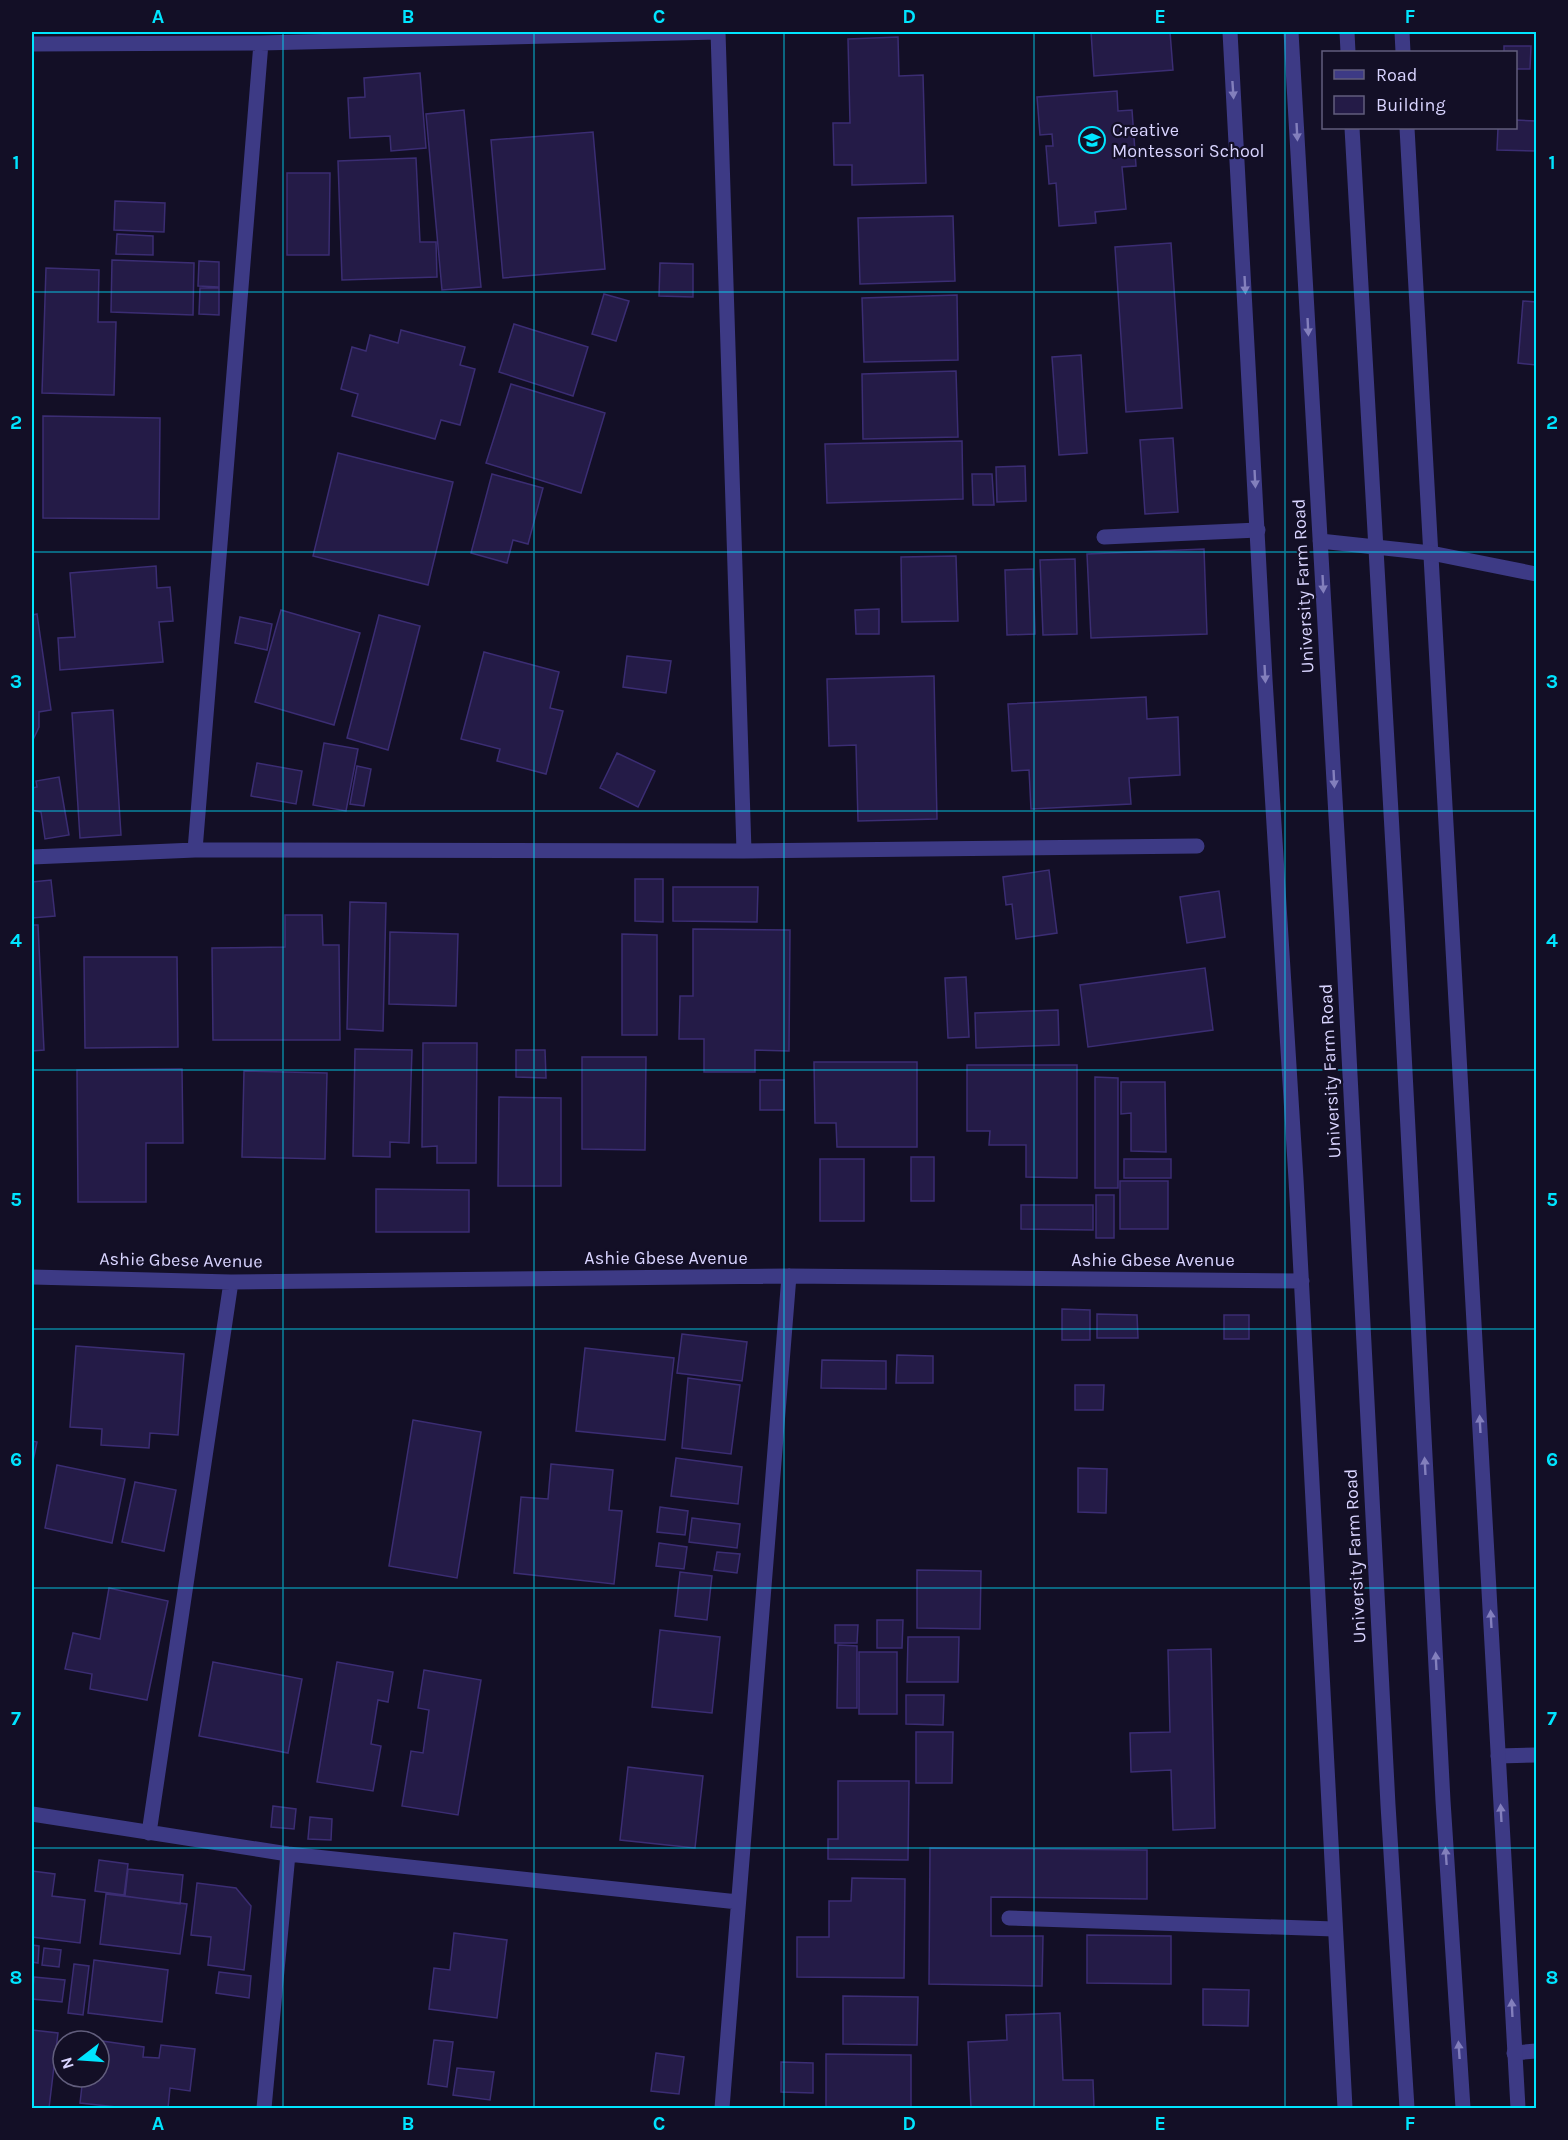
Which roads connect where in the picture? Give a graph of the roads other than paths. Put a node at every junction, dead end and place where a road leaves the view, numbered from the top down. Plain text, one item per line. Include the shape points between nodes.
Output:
1 (718, 32) edge
2 (1230, 32) edge
3 (1291, 32) edge
4 (1347, 32) edge
5 (1401, 32) edge
6 (261, 43) junction
7 (32, 44) edge
8 (1348, 51) edge
9 (1403, 51) edge
10 (1352, 129) edge
11 (1407, 129) edge
12 (1258, 530) junction
13 (1104, 537) dead end
14 (1320, 541) junction
15 (1376, 546) junction
16 (1431, 554) junction
17 (1536, 574) edge
18 (1197, 846) dead end
19 (195, 850) junction
20 (744, 851) junction
21 (32, 857) edge
22 (789, 1276) junction
23 (32, 1277) edge
24 (1302, 1281) junction
25 (231, 1282) junction
26 (1536, 1755) edge
27 (1498, 1756) junction
28 (32, 1814) edge
29 (149, 1833) junction
30 (288, 1854) junction
31 (738, 1902) junction
32 (1009, 1918) dead end
33 (1334, 1929) junction
34 (1536, 2051) edge
35 (1515, 2053) junction
36 (264, 2109) edge
37 (722, 2109) edge
38 (1345, 2109) edge
39 (1407, 2109) edge
40 (1462, 2109) edge
41 (1518, 2109) edge

1 - 6 street
1 - 20 street
2 -> 12 street
3 -> 14 street, University Farm Road
4 - 8 street
5 - 9 street
6 - 7 street
6 - 19 street
10 - 15 street
11 - 16 street
12 - 13 street
12 -> 24 street
14 - 15 street
14 -> 39 street, University Farm Road
15 - 16 street
40 -> 15 street
16 - 17 street
27 -> 16 street
18 - 20 street
19 - 20 street
19 - 21 street
22 - 24 street, Ashie Gbese Avenue
22 - 25 street, Ashie Gbese Avenue
22 - 31 street
23 - 25 street, Ashie Gbese Avenue
24 - 33 street
25 - 29 street
26 - 27 street
35 -> 27 street
28 - 29 street
29 - 30 street
30 - 31 street
30 - 36 street
31 - 37 street
32 - 33 street
33 - 38 street
34 - 35 street
35 - 41 street

